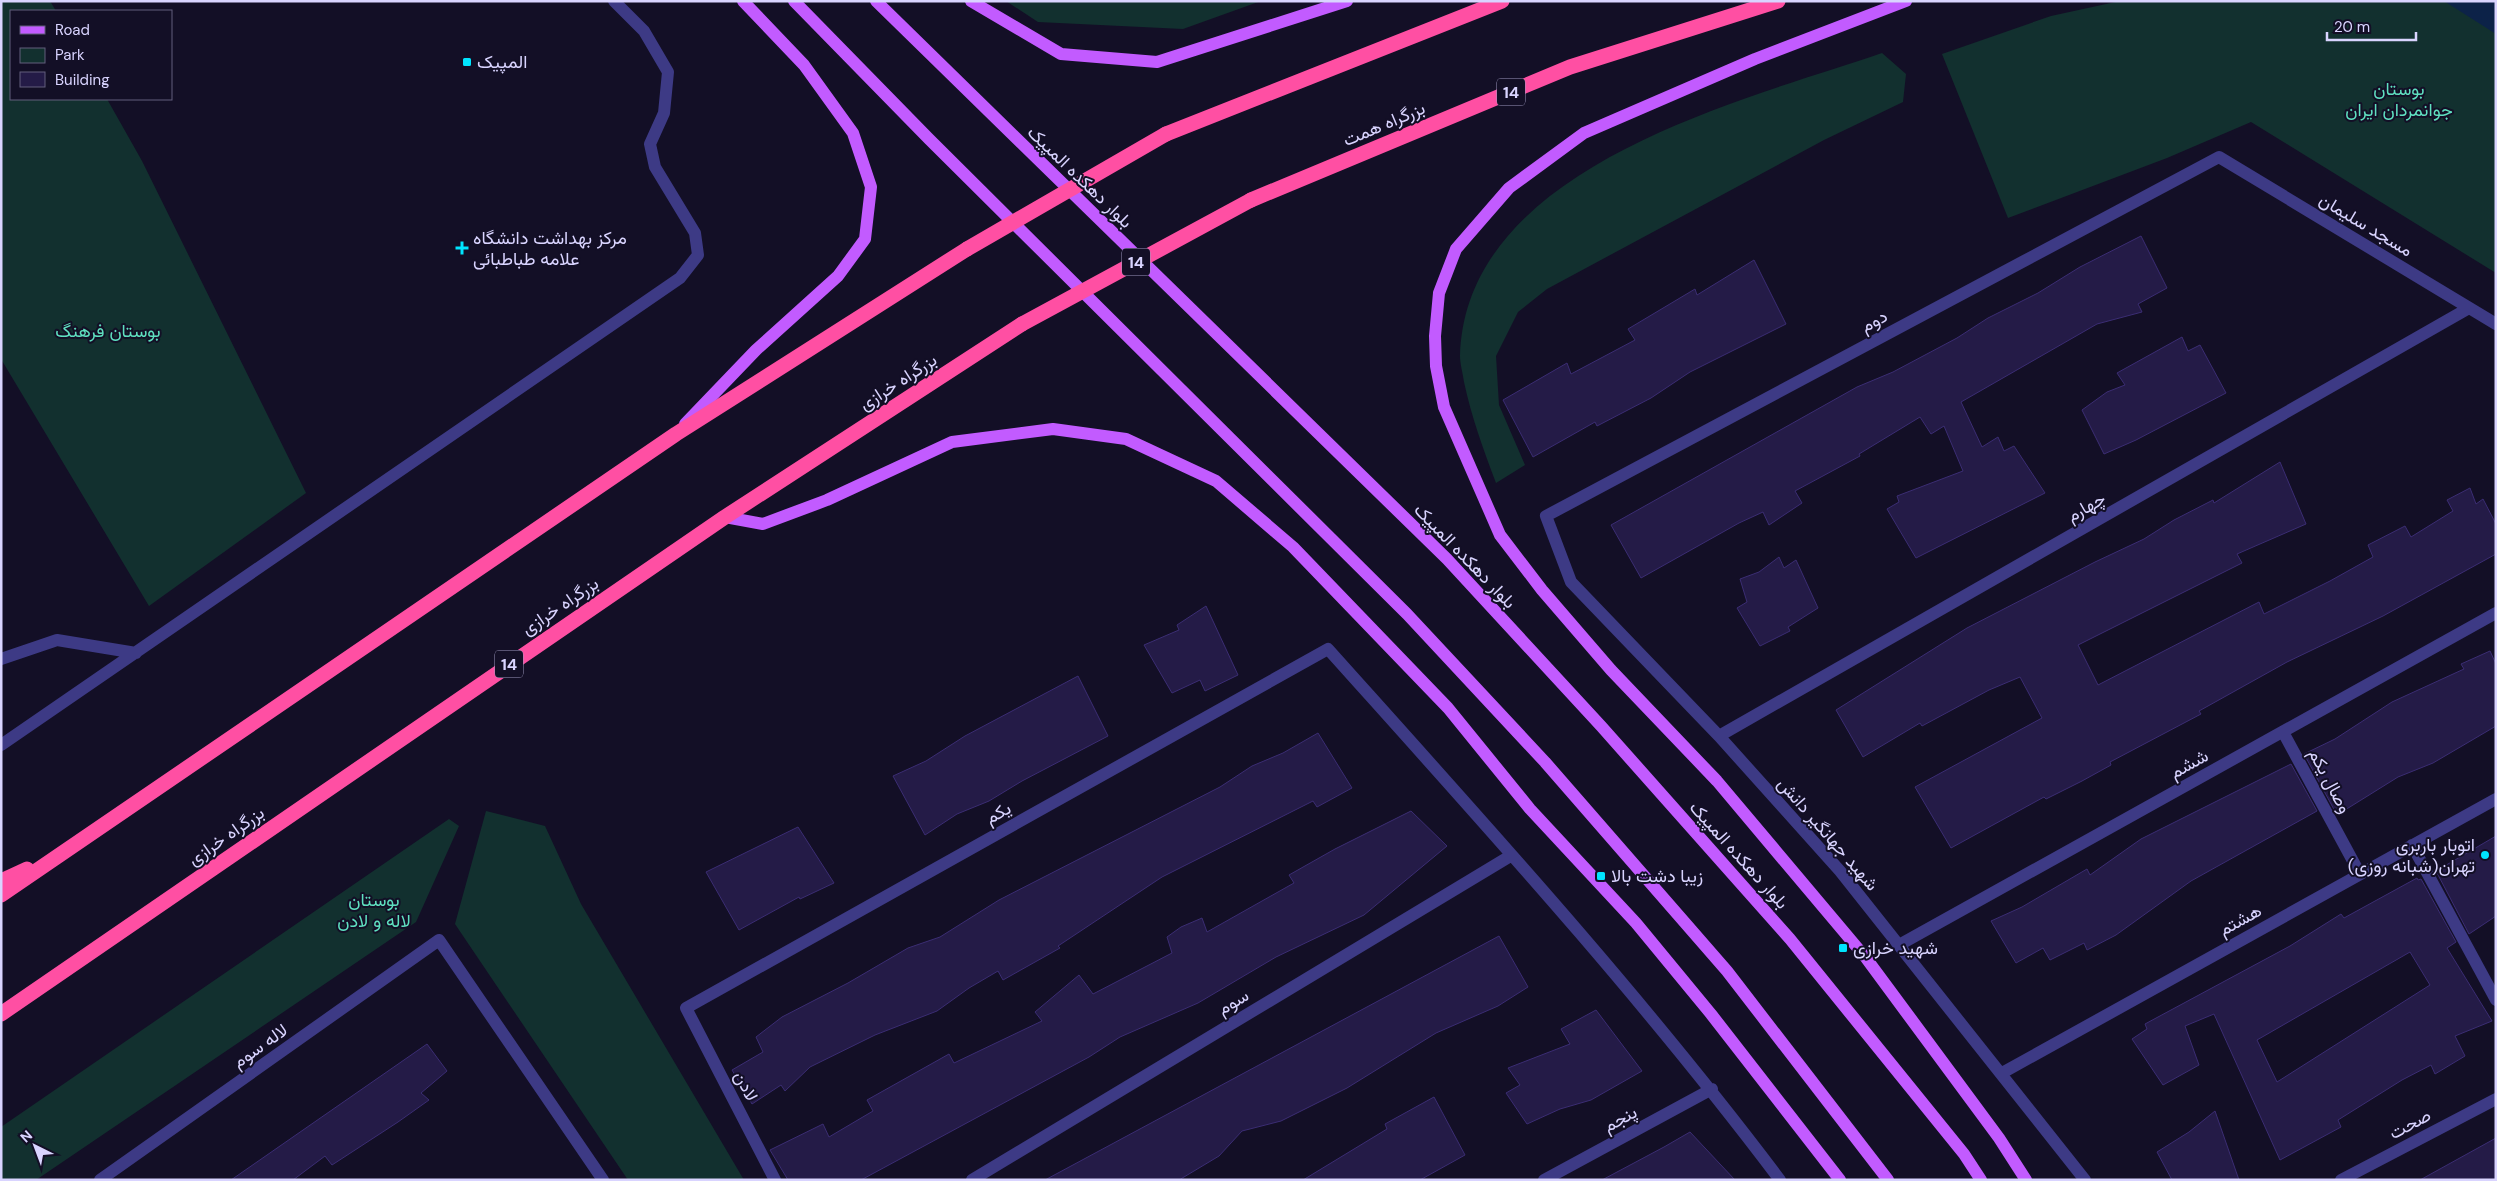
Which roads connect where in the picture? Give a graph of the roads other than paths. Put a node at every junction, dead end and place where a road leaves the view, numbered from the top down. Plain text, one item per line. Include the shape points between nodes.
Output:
1 (614, 1) edge
2 (743, 1) edge
3 (794, 1) edge
4 (876, 1) edge
5 (971, 1) edge
6 (1347, 1) edge
7 (1502, 1) edge
8 (1778, 1) edge
9 (1906, 1) edge
10 (2218, 157) joint
11 (2470, 308) junction
12 (1022, 324) joint
13 (2496, 324) edge
14 (676, 434) junction
15 (1546, 516) joint
16 (725, 517) junction
17 (2496, 613) edge
18 (136, 653) junction
19 (1, 659) edge
20 (2283, 732) junction
21 (1719, 736) junction
22 (1, 745) edge
23 (2496, 799) edge
24 (2412, 845) junction
25 (69, 848) junction
26 (1512, 855) junction
27 (2360, 874) junction
28 (1, 881) edge
29 (1, 896) edge
30 (1899, 945) junction
31 (2496, 1000) edge
32 (686, 1008) joint
33 (1, 1014) edge
34 (2002, 1073) junction
35 (1712, 1089) junction
36 (2496, 1099) edge
37 (114, 1175) edge
38 (100, 1180) edge
39 (602, 1180) edge
40 (775, 1180) edge
41 (972, 1180) edge
42 (1544, 1180) edge
43 (1780, 1180) edge
44 (1840, 1180) edge
45 (1888, 1180) edge
46 (1981, 1180) edge
47 (2026, 1180) edge
48 (2085, 1180) edge
49 (2341, 1180) edge

1 - 18 street via 644,31 668,72 664,113 650,144 655,167 695,233 698,255 680,278
2 - 14 main road via 804,65 853,133 871,187 865,239 838,276 756,350
3 - 45 main road via 1407,614 1545,762 1728,971
4 - 46 main road, بلوار دهکده المپیک via 1447,560 1601,726 1790,939 1958,1146
5 - 6 main road via 1061,54 1157,62
7 - 14 highway, bridge via 1166,134 967,249
8 - 12 highway, بزرگراه همت / 14, bridge via 1570,67 1251,200
9 - 47 main road via 1755,59 1584,133 1509,188 1456,249 1439,293 1436,366 1444,407 1500,535 1611,670 1718,781 1866,958 1999,1138
10 - 11 street, مسجد سلیمان
10 - 15 street, دوم
11 - 13 street, مسجد سلیمان
11 - 21 street, چهارم
12 - 16 highway, بزرگراه خرازی / 14
14 - 25 highway
15 - 21 street, شهید جهانگیر دانش via 1571,582
16 - 33 highway, بزرگراه خرازی / 14
16 - 44 main road via 763,524 827,500 952,442 1053,429 1126,439 1216,481 1293,547 1448,708 1530,809 1636,923
17 - 20 street, ششم
18 - 19 street via 57,640
18 - 22 street
20 - 27 street, وصال یکم
20 - 30 street, ششم
21 - 30 street, شهید جهانگیر دانش via 1840,871
23 - 24 street, هشتم
24 - 27 street, هشتم
24 - 31 street
25 - 28 highway
25 - 29 highway
26 - 32 street, یکم via 1328,649
26 - 35 street
26 - 41 street, سوم
27 - 34 street, هشتم
30 - 34 street, شهید جهانگیر دانش
32 - 40 street, لادن
34 - 48 street, شهید جهانگیر دانش
35 - 42 street, پنجم
35 - 43 street
36 - 49 street, صحت
37 - 38 street, لاله سوم
37 - 39 street, لاله سوم via 439,940

